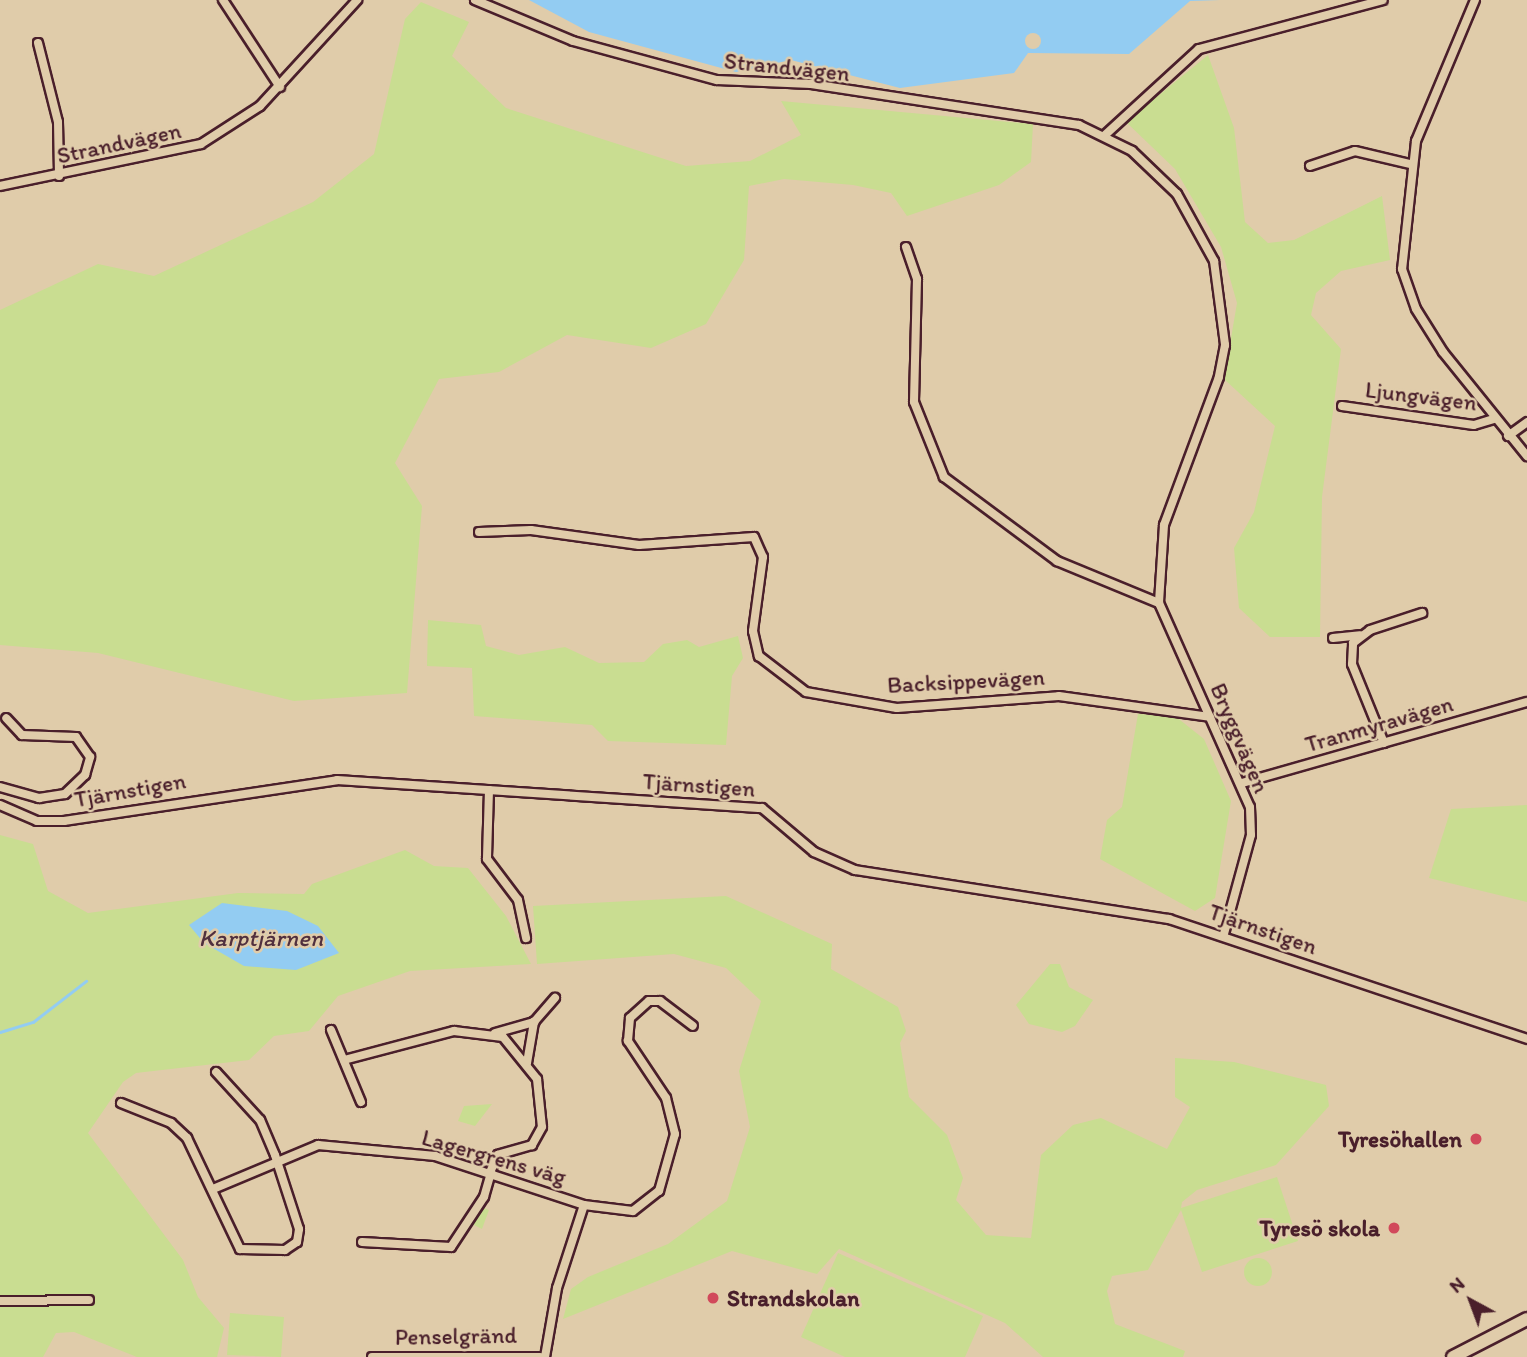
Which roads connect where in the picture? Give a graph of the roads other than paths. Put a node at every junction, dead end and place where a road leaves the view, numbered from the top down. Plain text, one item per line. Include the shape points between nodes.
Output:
1 (223, 0) edge
2 (357, 0) edge
3 (475, 0) edge
4 (1383, 0) edge
5 (1475, 0) edge
6 (38, 43) dead end
7 (280, 87) junction
8 (1105, 135) junction
9 (1410, 164) junction
10 (1310, 166) dead end
11 (59, 176) junction
12 (0, 186) edge
13 (906, 247) dead end
14 (1342, 406) dead end
15 (1494, 419) junction
16 (1527, 422) edge
17 (1508, 436) junction
18 (1527, 456) edge
19 (479, 532) dead end
20 (1159, 603) junction
21 (1422, 613) dead end
22 (1360, 635) junction
23 (1333, 638) dead end
24 (1527, 702) edge
25 (1210, 717) junction
26 (6, 718) dead end
27 (1384, 743) junction
28 (1242, 783) junction
29 (0, 787) edge
30 (489, 790) junction
31 (0, 805) edge
32 (1224, 934) junction
33 (526, 938) dead end
34 (555, 998) dead end
35 (534, 1022) junction
36 (693, 1026) dead end
37 (331, 1030) dead end
38 (495, 1033) junction
39 (1527, 1038) edge
40 (344, 1060) junction
41 (527, 1063) junction
42 (216, 1072) dead end
43 (362, 1102) dead end
44 (121, 1103) dead end
45 (274, 1164) junction
46 (491, 1172) junction
47 (213, 1189) junction
48 (584, 1205) junction
49 (362, 1242) dead end
50 (89, 1300) dead end
51 (0, 1301) edge
52 (1527, 1320) edge
53 (372, 1357) edge
54 (542, 1357) edge
55 (1453, 1357) edge

1 - 7 street
2 - 7 street, Strandvägen
3 - 8 street, Strandvägen via 573,41 717,80 811,84 925,105 1041,117
4 - 8 street via 1199,49
5 - 9 street via 1435,87
6 - 11 street via 58,122
7 - 11 street, Strandvägen via 201,144
8 - 20 street, Strandvägen via 1177,194 1214,261 1226,320 1219,377 1164,524
9 - 10 street via 1355,150
9 - 15 street via 1402,269 1416,309
11 - 12 street, Strandvägen
13 - 20 street via 916,279 914,402 944,477 1057,561
14 - 15 street, Ljungvägen via 1474,425
15 - 17 street
16 - 17 street
17 - 18 street
19 - 25 street, Backsippevägen via 531,530 639,545 754,537 763,557 753,631 759,656 806,692 897,708 1059,696
20 - 25 street, Bryggvägen
21 - 22 street
22 - 23 street
22 - 27 street via 1352,664
24 - 27 street, Tranmyravägen
25 - 28 street, Bryggvägen
26 - 29 street via 22,735 76,737 90,757 85,775 65,794 39,798
27 - 28 street, Tranmyravägen
28 - 32 street, Bryggvägen via 1251,835
30 - 31 street, Tjärnstigen via 337,780 45,822
30 - 32 street, Tjärnstigen via 762,808 814,852 855,870 1169,919
30 - 33 street via 486,859 518,900
32 - 39 street, Tjärnstigen
34 - 35 street
35 - 38 street
35 - 41 street
36 - 48 street via 660,1002 649,1001 630,1018 628,1041 671,1114 671,1165 659,1191 633,1211
37 - 40 street
38 - 40 street via 421,1036
38 - 41 street
40 - 43 street
41 - 46 street via 539,1091 538,1139 498,1154
42 - 45 street via 260,1121
44 - 47 street via 171,1123 198,1154
45 - 46 street, Lagergrens väg via 318,1145 415,1153
45 - 47 street
45 - 47 street via 299,1229 297,1242 285,1250 240,1249
46 - 48 street, Lagergrens väg
46 - 49 street via 484,1197 451,1247
48 - 54 street, Lagergrens väg via 556,1288
50 - 51 street
52 - 55 main road
53 - 54 street, Penselgränd

